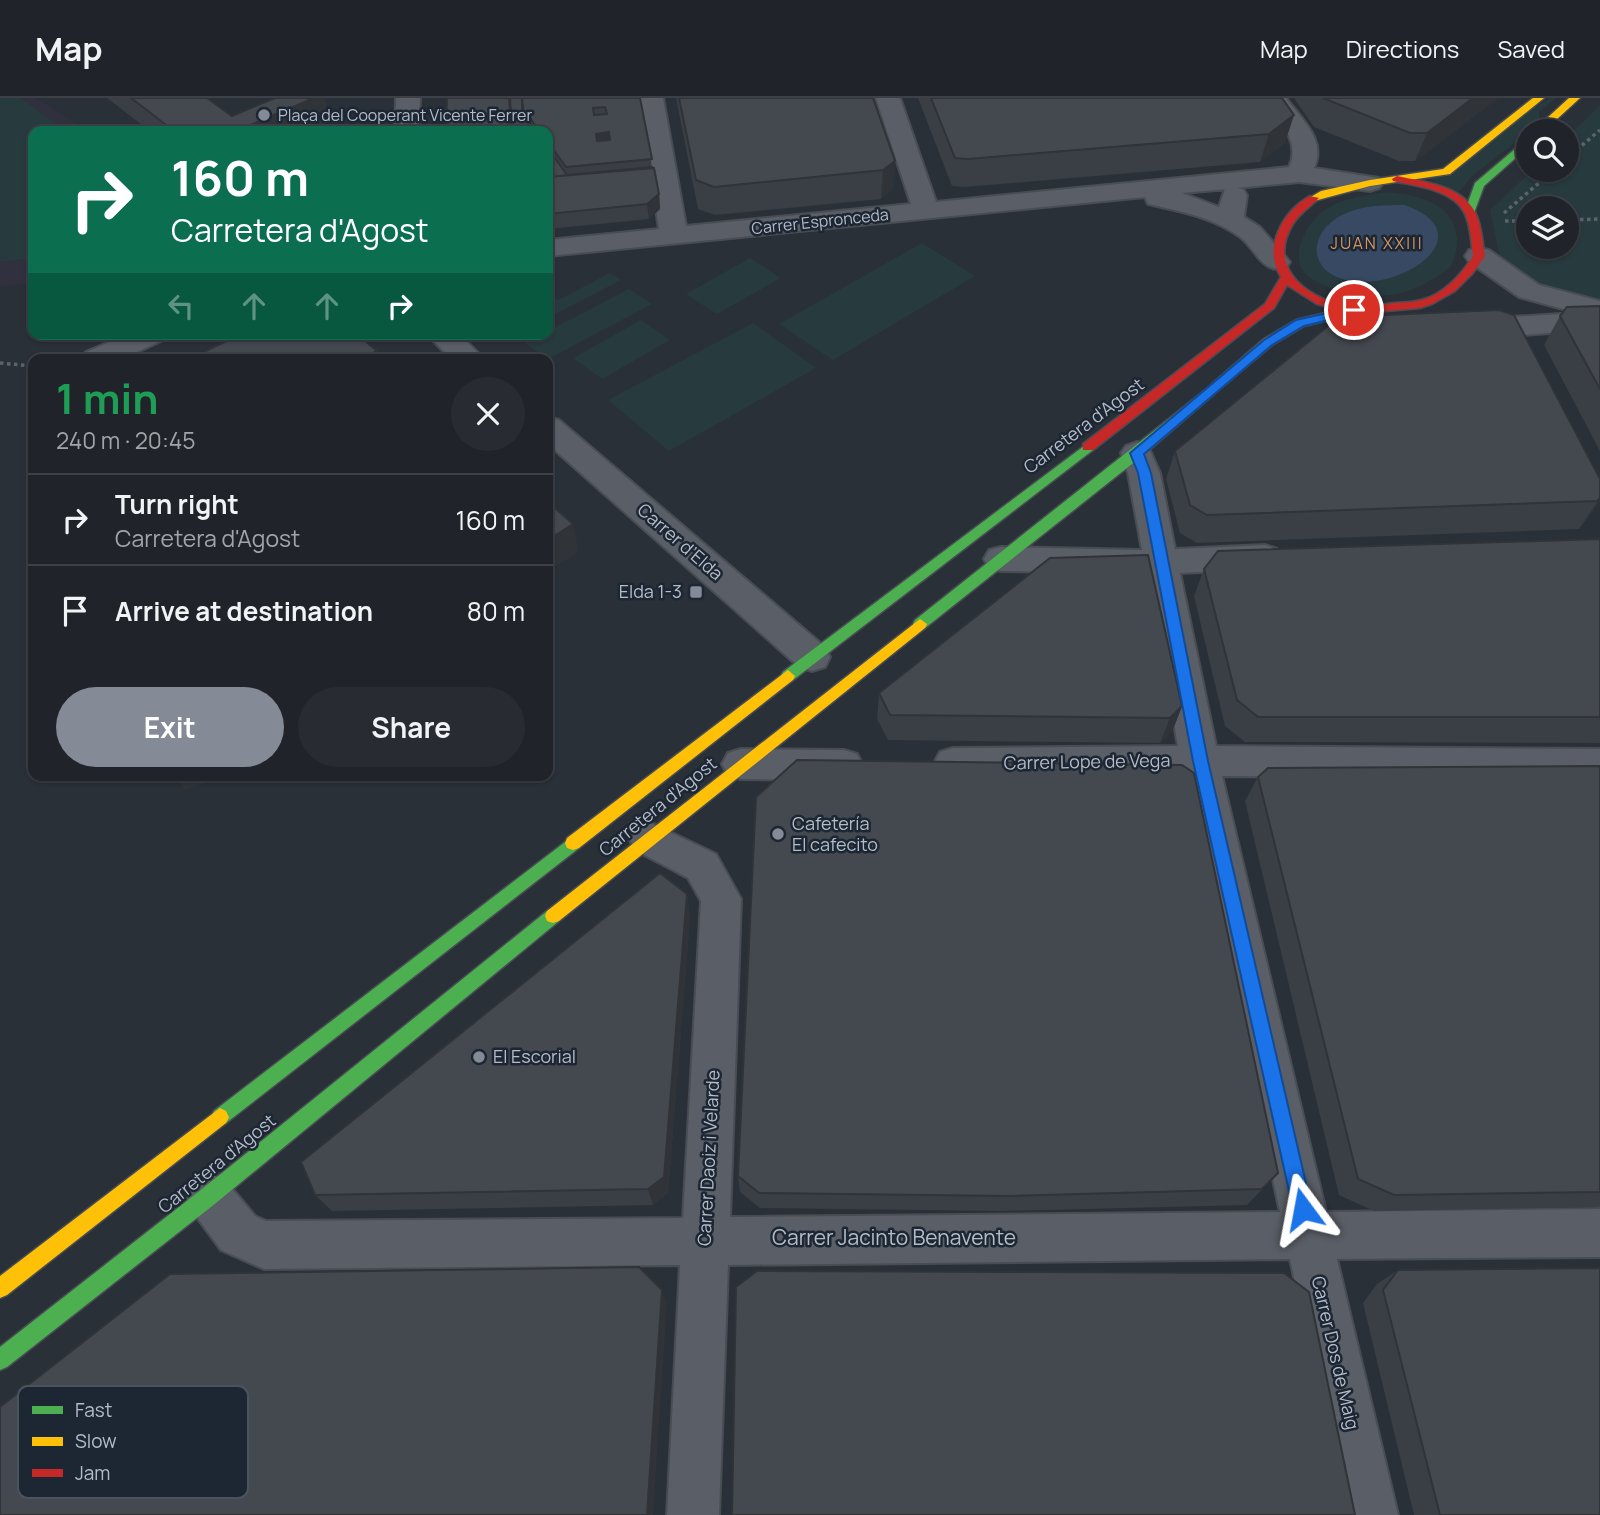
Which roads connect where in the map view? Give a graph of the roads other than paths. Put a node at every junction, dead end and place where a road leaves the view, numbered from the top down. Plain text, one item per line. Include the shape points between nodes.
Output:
1 (408, 98) edge
2 (651, 98) edge
3 (888, 98) edge
4 (1275, 98) edge
5 (1539, 98) edge
6 (1575, 98) edge
7 (1551, 119) edge
8 (407, 126) edge
9 (1516, 152) edge
10 (1298, 174) junction
11 (1397, 179) junction
12 (1252, 180) junction
13 (1370, 183) junction
14 (1092, 194) junction
15 (926, 210) junction
16 (1469, 211) junction
17 (1230, 220) junction
18 (674, 237) junction
19 (553, 248) edge
20 (1479, 256) junction
21 (1281, 270) junction
22 (1368, 310) junction
23 (1600, 310) edge
24 (1600, 320) edge
25 (139, 340) edge
26 (448, 340) edge
27 (107, 354) edge
28 (463, 354) edge
29 (553, 431) edge
30 (1137, 453) junction
31 (1298, 555) edge
32 (1001, 559) junction
33 (1161, 562) junction
34 (829, 669) junction
35 (1200, 761) junction
36 (741, 764) junction
37 (872, 764) edge
38 (913, 764) edge
39 (1600, 764) edge
40 (649, 838) junction
41 (209, 1196) junction
42 (1600, 1233) edge
43 (1309, 1236) junction
44 (704, 1240) junction
45 (11, 1273) edge
46 (0, 1360) edge
47 (692, 1515) edge
48 (1372, 1515) edge

1 - 8 street
2 - 18 street
3 - 15 street
4 - 10 street via 1306,142 1307,158
5 - 11 main road via 1446,172
6 - 7 main road
9 - 16 main road via 1479,185
10 - 12 street, Carrer Espronceda
10 - 13 street, Carrer Espronceda
11 - 13 main road
11 - 16 main road via 1458,198
12 - 14 street, Carrer Espronceda
12 - 17 street via 1233,195
13 - 21 main road via 1306,202 1279,239
14 - 15 street, Carrer Espronceda
14 - 17 street, Carrer Espronceda via 1173,199
15 - 18 street, Carrer Espronceda
16 - 20 main road
17 - 21 street, Carrer Espronceda via 1251,233
18 - 19 street, Carrer Espronceda
20 - 22 main road via 1469,273 1424,303
20 - 23 street via 1529,291
21 - 22 main road via 1311,296
21 - 34 main road, Carretera d'Agost via 1269,306
22 - 24 street via 1519,339
22 - 30 main road, Carretera d'Agost via 1300,323 1268,342
25 - 27 street
26 - 28 street
29 - 34 street, Carrer d’Elda
30 - 32 main road, Carretera d'Agost
30 - 33 street, Carrer Dos de Maig
31 - 33 street
32 - 33 street
32 - 34 main road, Carretera d'Agost
33 - 35 street, Carrer Dos de Maig
34 - 36 main road, Carretera d'Agost
34 - 45 main road, Carretera d'Agost
35 - 38 street, Carrer Lope de Vega
35 - 39 street, Carrer Lope de Vega
35 - 43 street, Carrer Dos de Maig
36 - 37 street
36 - 40 main road, Carretera d'Agost
40 - 41 main road, Carretera d'Agost
40 - 44 street, Carrer Daoiz i Velarde via 702,866 722,899
41 - 44 street, Carrer Jacinto Benavente via 238,1233 264,1245
41 - 46 main road, Carretera d'Agost
42 - 43 street, Carrer Jacinto Benavente
43 - 44 street, Carrer Jacinto Benavente
43 - 48 street, Carrer Dos de Maig
44 - 47 street, Carrer Daoiz i Velarde

